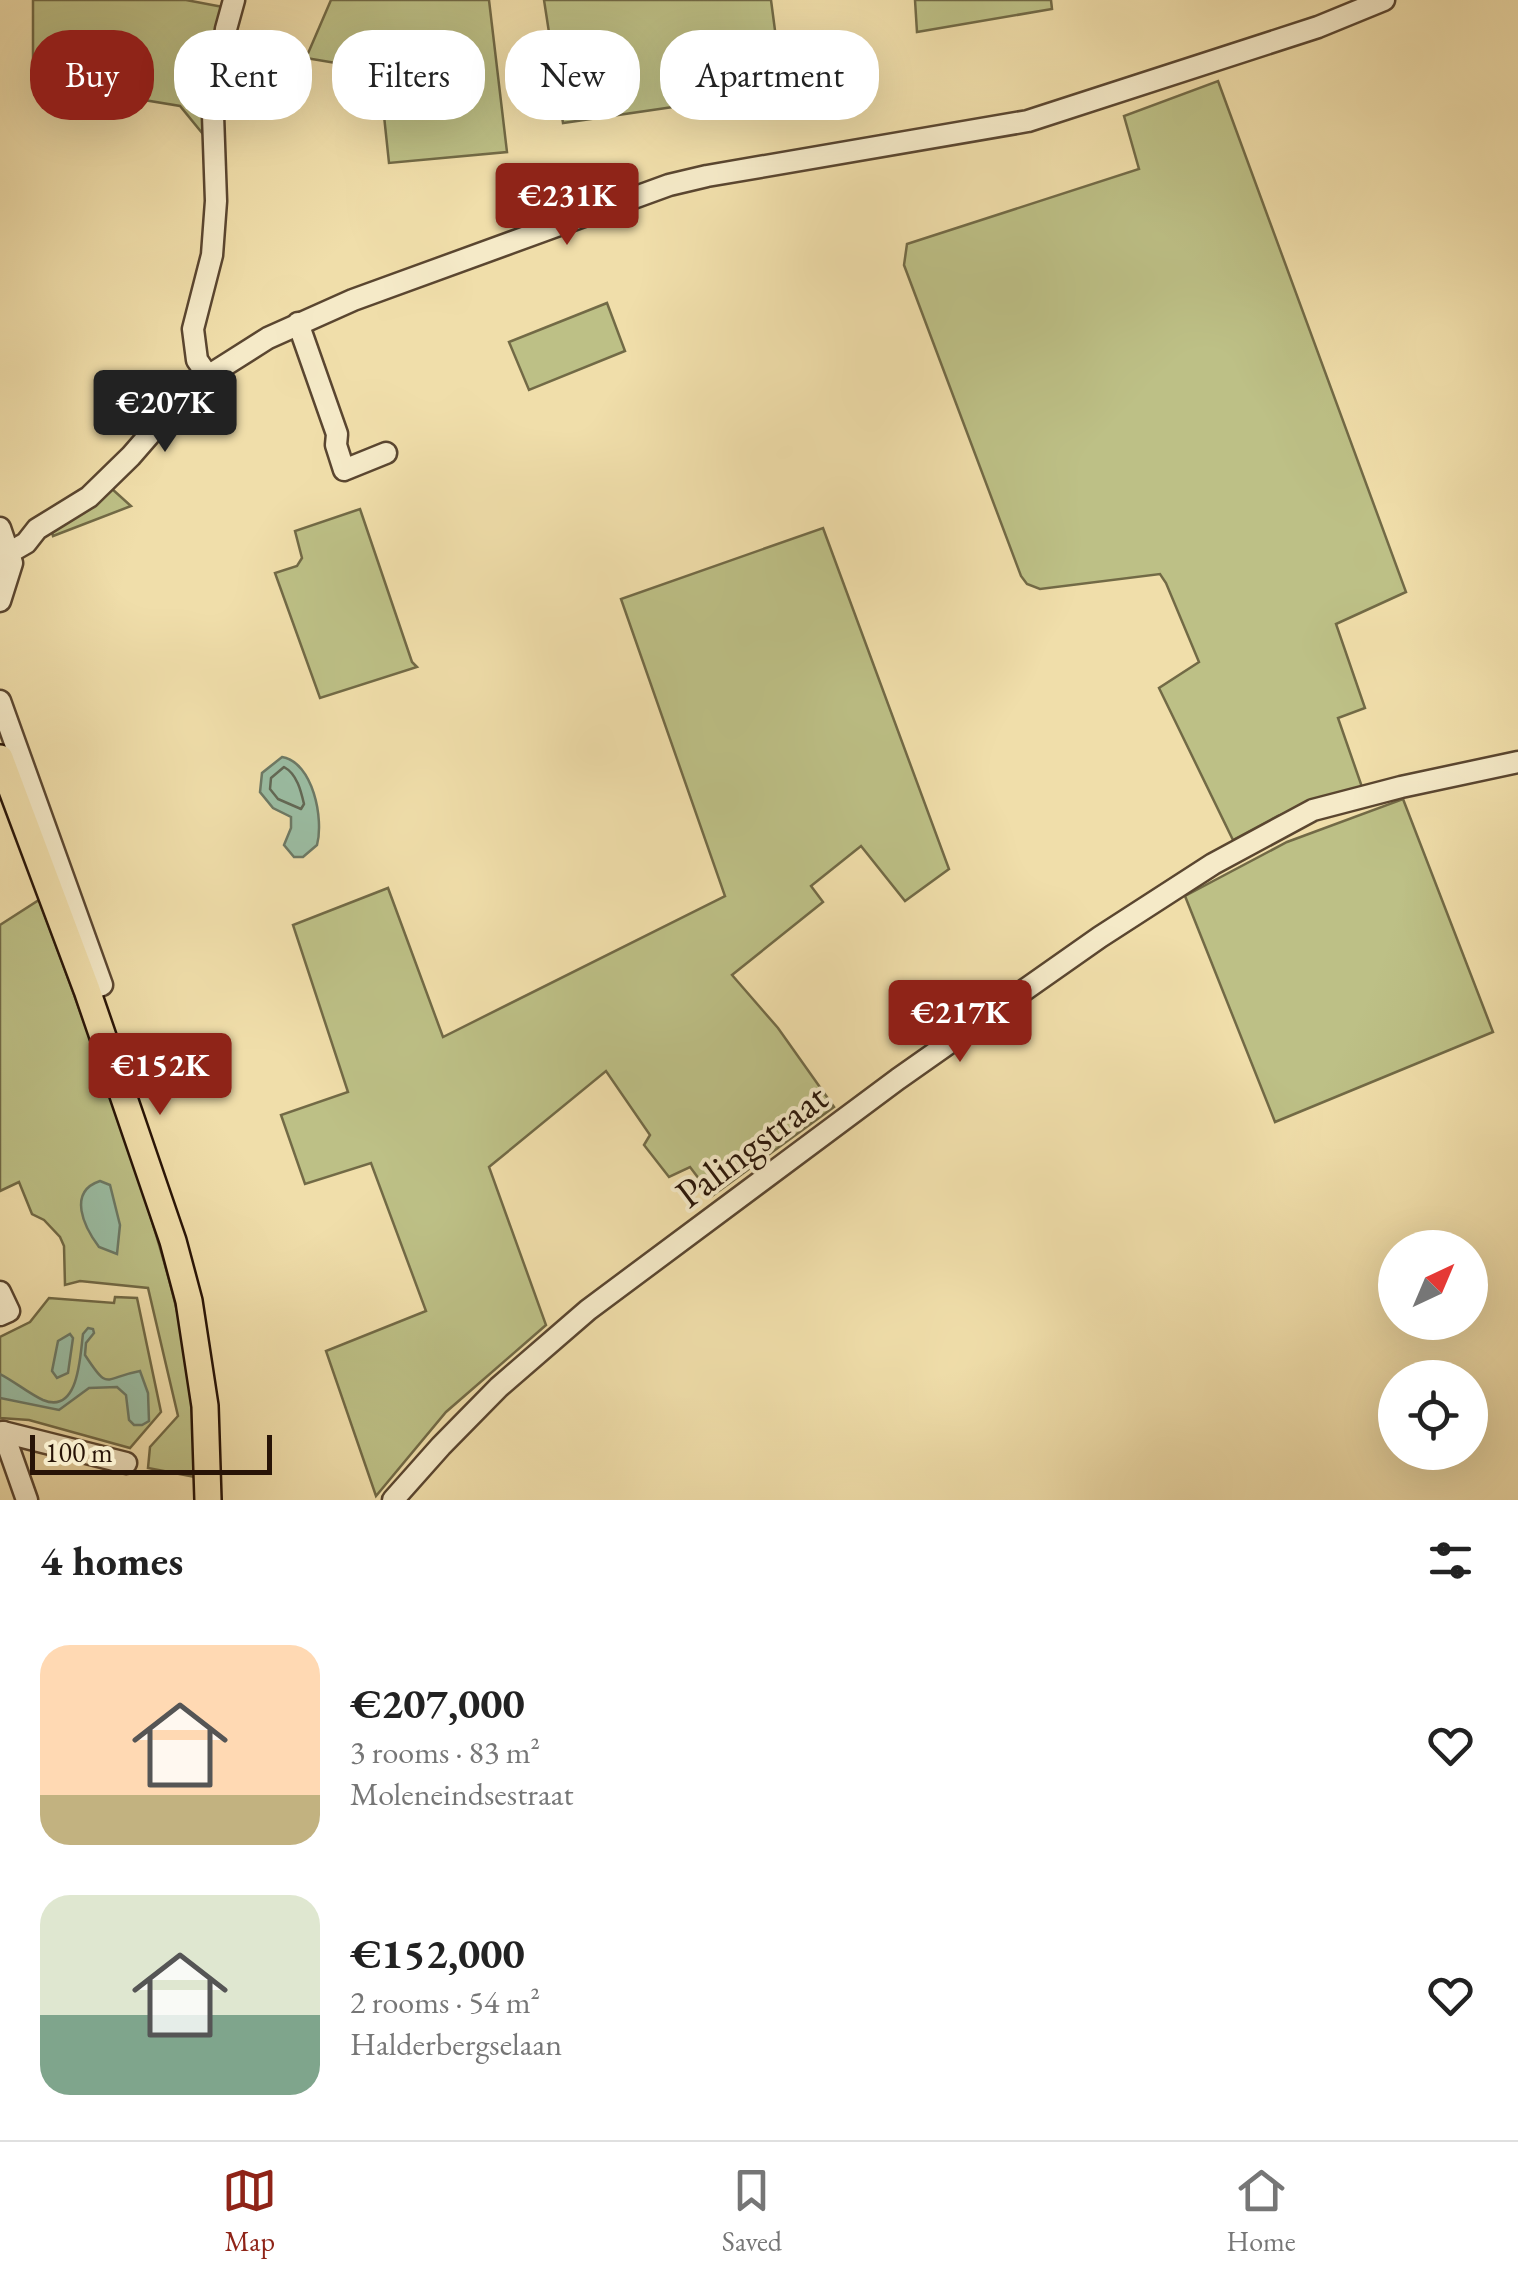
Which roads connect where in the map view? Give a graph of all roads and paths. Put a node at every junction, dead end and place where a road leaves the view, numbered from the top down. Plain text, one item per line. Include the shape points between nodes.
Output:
1 (234, 0) edge
2 (1384, 0) edge
3 (298, 322) junction
4 (208, 376) junction
5 (386, 453) dead end
6 (3, 543) edge
7 (0, 600) edge
8 (0, 701) edge
9 (0, 758) edge
10 (1518, 762) edge
11 (87, 990) junction
12 (0, 1292) edge
13 (0, 1315) edge
14 (2, 1433) edge
15 (126, 1463) dead end
16 (27, 1500) edge
17 (208, 1500) edge
18 (393, 1500) edge

1 - 4 street via 213,116 212,255 192,329 197,360
2 - 3 street via 1028,120 669,186
3 - 4 street
3 - 5 street via 344,470
4 - 6 street via 89,497 26,542
6 - 7 street via 10,572
8 - 11 street via 102,985
9 - 11 main road
10 - 18 street, Palingstraat via 1313,810 1212,864 1100,937 588,1310 499,1387
11 - 17 main road via 190,1301 205,1406
12 - 13 street via 9,1311
14 - 15 street
14 - 16 street

